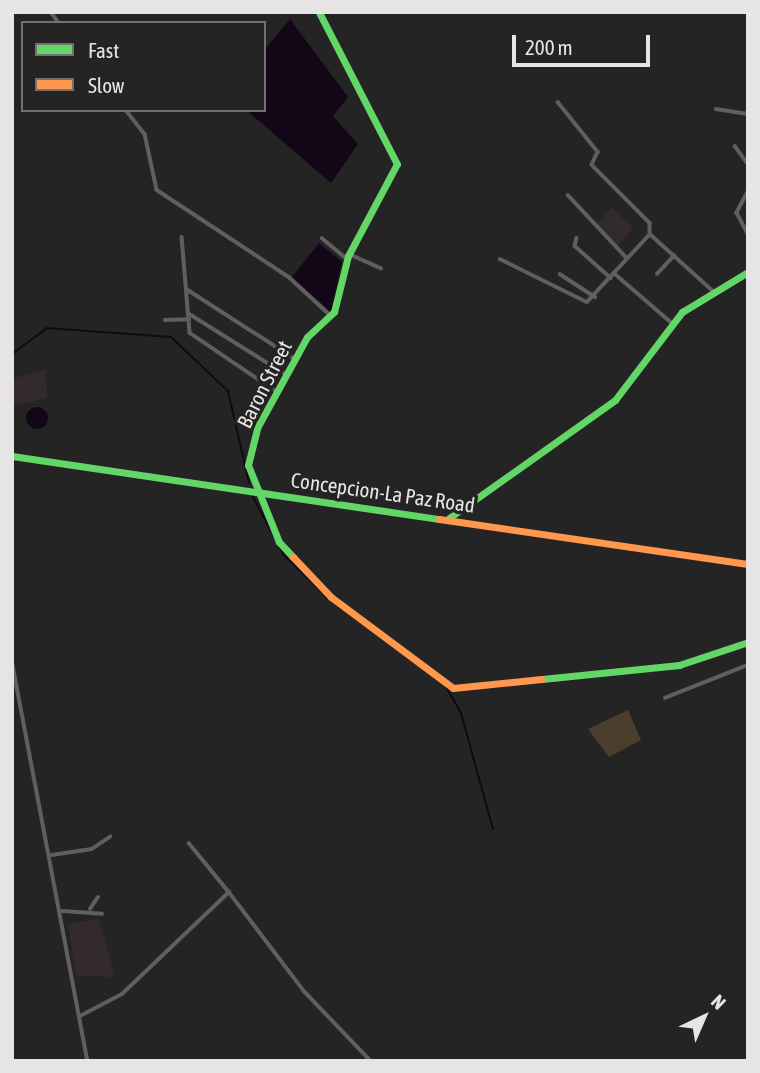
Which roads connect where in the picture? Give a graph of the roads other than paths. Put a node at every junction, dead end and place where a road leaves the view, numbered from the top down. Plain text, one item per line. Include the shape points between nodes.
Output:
1 (319, 12) edge
2 (558, 102) dead end
3 (716, 109) dead end
4 (128, 112) edge
5 (748, 114) edge
6 (735, 146) dead end
7 (748, 164) edge
8 (748, 192) edge
9 (568, 195) dead end
10 (650, 234) junction
11 (748, 234) edge
12 (182, 237) dead end
13 (322, 237) dead end
14 (577, 237) dead end
15 (348, 256) junction
16 (674, 256) junction
17 (628, 258) junction
18 (500, 259) dead end
19 (381, 268) dead end
20 (748, 272) edge
21 (614, 273) junction
22 (560, 274) dead end
23 (657, 274) dead end
24 (611, 278) junction
25 (187, 290) junction
26 (713, 291) junction
27 (595, 297) junction
28 (188, 313) junction
29 (331, 316) junction
30 (189, 319) junction
31 (165, 320) dead end
32 (672, 323) junction
33 (295, 359) junction
34 (286, 375) junction
35 (277, 392) junction
36 (12, 456) edge
37 (260, 492) junction
38 (449, 518) junction
39 (748, 564) edge
40 (748, 642) edge
41 (12, 660) edge
42 (748, 665) edge
43 (665, 698) dead end
44 (110, 837) dead end
45 (189, 843) dead end
46 (52, 855) junction
47 (229, 892) junction
48 (98, 897) dead end
49 (90, 909) junction
50 (63, 911) junction
51 (102, 914) dead end
52 (80, 1016) junction
53 (88, 1061) edge
54 (371, 1061) edge

1 - 15 street, Baron Street via 397,164
2 - 10 street via 598,152 592,165 650,223
3 - 5 street
4 - 29 street via 145,134 157,190 289,277
6 - 7 street
8 - 11 street via 737,213
9 - 17 street
10 - 16 street
10 - 17 street
12 - 25 street
13 - 15 street
14 - 24 street via 574,244
15 - 19 street
15 - 29 street, Baron Street
16 - 23 street
16 - 26 street
17 - 21 street
18 - 27 street via 584,302
20 - 26 street
21 - 24 street
21 - 32 street
22 - 27 street
24 - 27 street
25 - 28 street
25 - 33 street
26 - 32 street
28 - 30 street
28 - 34 street
29 - 33 street, Baron Street
30 - 31 street
30 - 35 street via 190,334
32 - 38 street via 615,400
33 - 34 street, Baron Street
34 - 35 street, Baron Street
35 - 37 street, Baron Street via 249,456
36 - 37 street, Concepcion-La Paz Road
37 - 38 street, Concepcion-La Paz Road
37 - 40 street, Baron Street via 265,517 302,571 453,688 679,665
38 - 39 street, Concepcion-La Paz Road
41 - 46 street
42 - 43 street
44 - 46 street via 92,849
45 - 47 street
46 - 50 street
47 - 52 street via 122,994
47 - 54 street via 305,992
48 - 49 street
49 - 50 street
49 - 51 street
50 - 52 street
52 - 53 street

